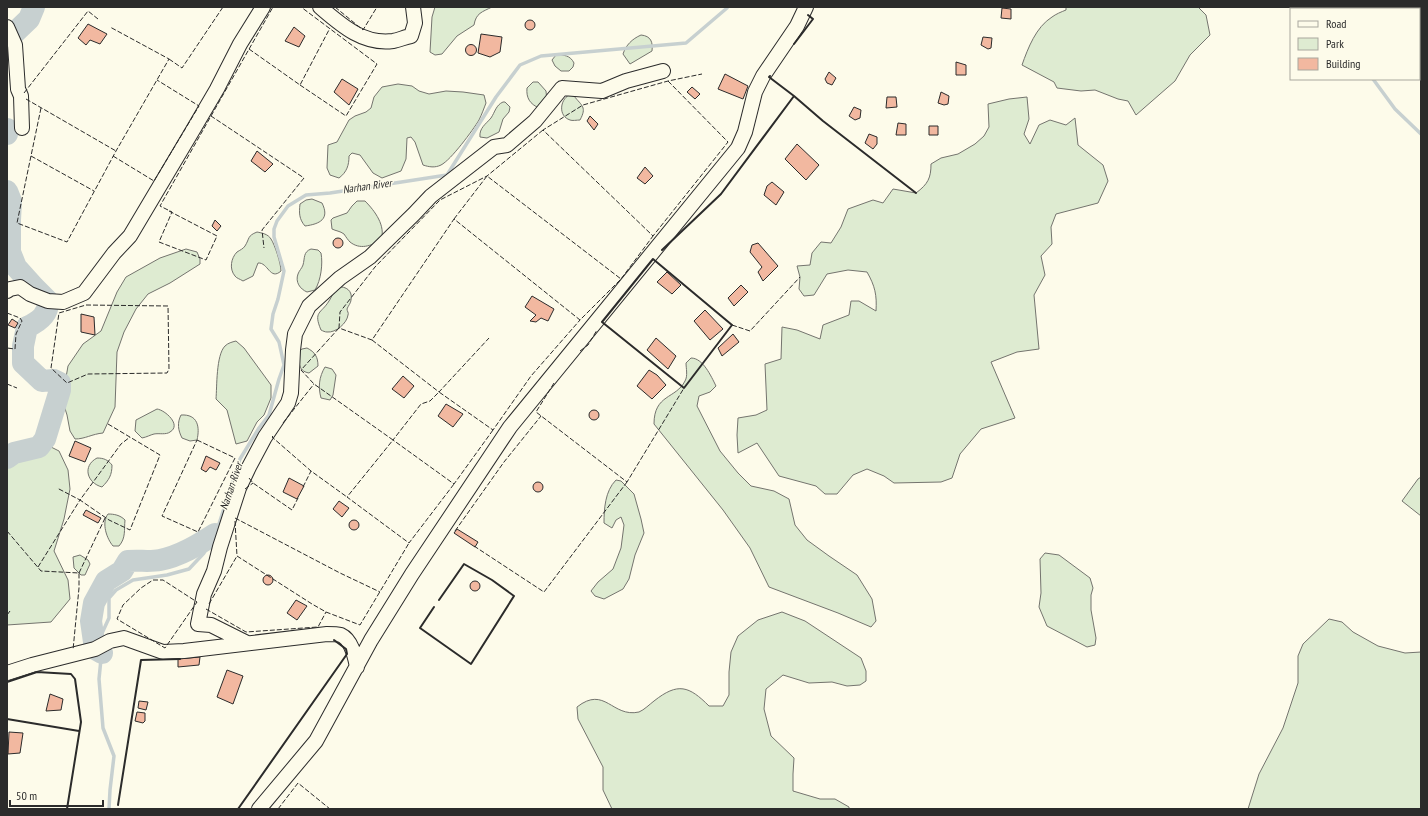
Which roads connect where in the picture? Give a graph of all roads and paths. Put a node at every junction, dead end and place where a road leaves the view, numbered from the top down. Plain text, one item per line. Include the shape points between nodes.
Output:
1 (263, 7) edge
2 (320, 7) edge
3 (414, 7) edge
4 (806, 7) edge
5 (7, 27) edge
6 (663, 71) dead end
7 (22, 128) dead end
8 (7, 291) edge
9 (247, 643) junction
10 (356, 667) junction
11 (7, 673) edge
12 (259, 809) edge

1 - 8 street via 240,44 204,113 130,236 84,293 63,302 48,301 20,287
2 - 3 street via 358,36 393,41 410,36 415,23
4 - 10 street via 797,26 755,92 745,132 738,148 510,427 412,574
5 - 7 street via 16,44
6 - 9 street via 626,81 602,91 562,88 518,136 507,145 494,148 431,196 370,258 340,278 309,306 295,334 288,403 265,437 239,488 204,594 198,624 211,625
9 - 10 street via 327,634 341,635 354,652
9 - 11 street via 163,652 124,638 110,641 96,649
10 - 12 street via 316,741

